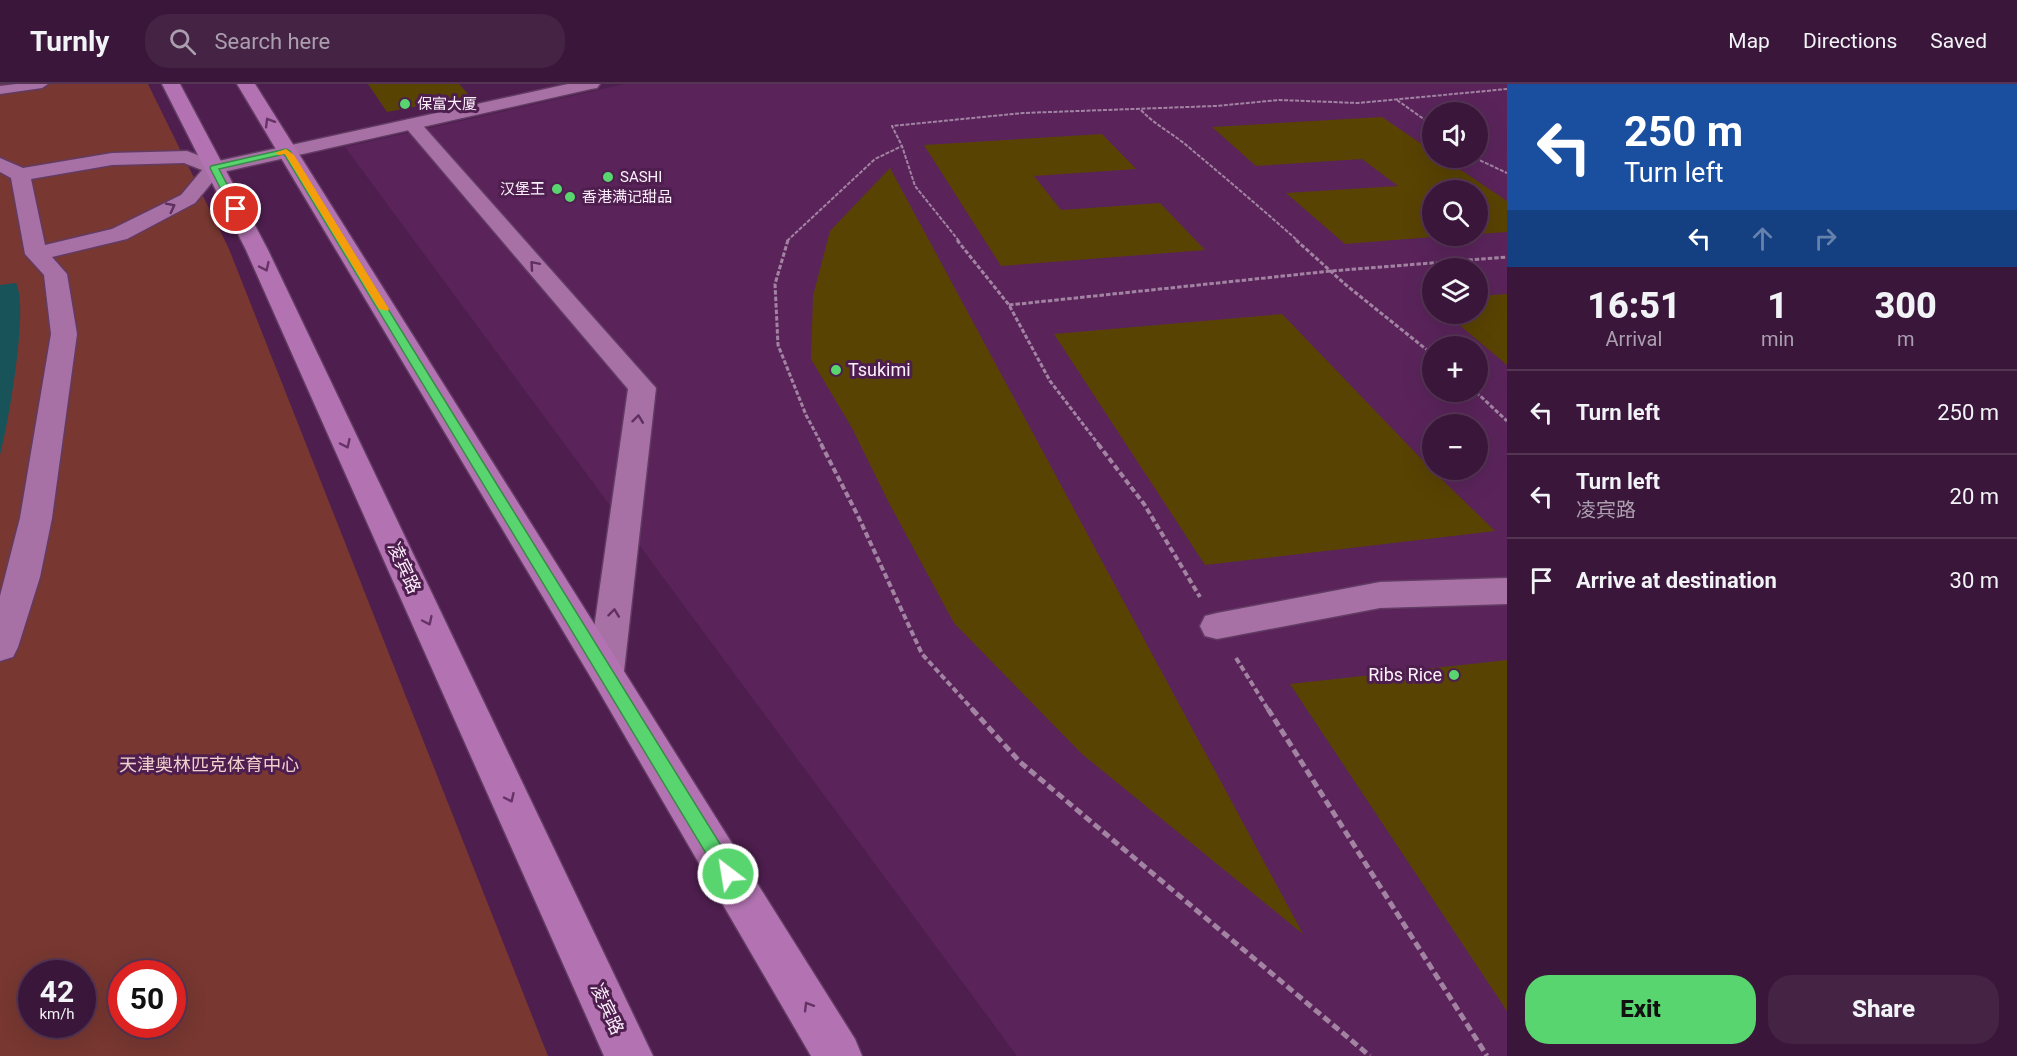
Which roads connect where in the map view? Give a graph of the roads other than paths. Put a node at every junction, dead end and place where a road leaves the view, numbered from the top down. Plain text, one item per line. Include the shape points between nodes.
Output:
1 (42, 84) edge
2 (171, 84) edge
3 (246, 84) edge
4 (591, 84) edge
5 (0, 90) edge
6 (412, 124) junction
7 (286, 151) junction
8 (0, 164) edge
9 (214, 168) junction
10 (20, 175) junction
11 (36, 254) junction
12 (1507, 591) edge
13 (1217, 626) road end
14 (0, 646) edge
15 (606, 671) junction
16 (629, 1056) edge
17 (838, 1056) edge

1 - 5 lane
2 - 9 main road, 凌宾路
7 -> 3 main road
4 - 6 street
6 - 7 street
15 -> 6 street via 642,388
7 - 9 street
7 - 15 main road
8 - 10 street
9 - 10 street via 187,157 112,159
11 -> 9 street via 118,234 188,199
9 -> 16 main road, 凌宾路 via 257,250
10 - 11 street
11 - 14 street via 55,274 64,333 36,518 23,577
12 - 13 street via 1380,595
17 -> 15 main road

